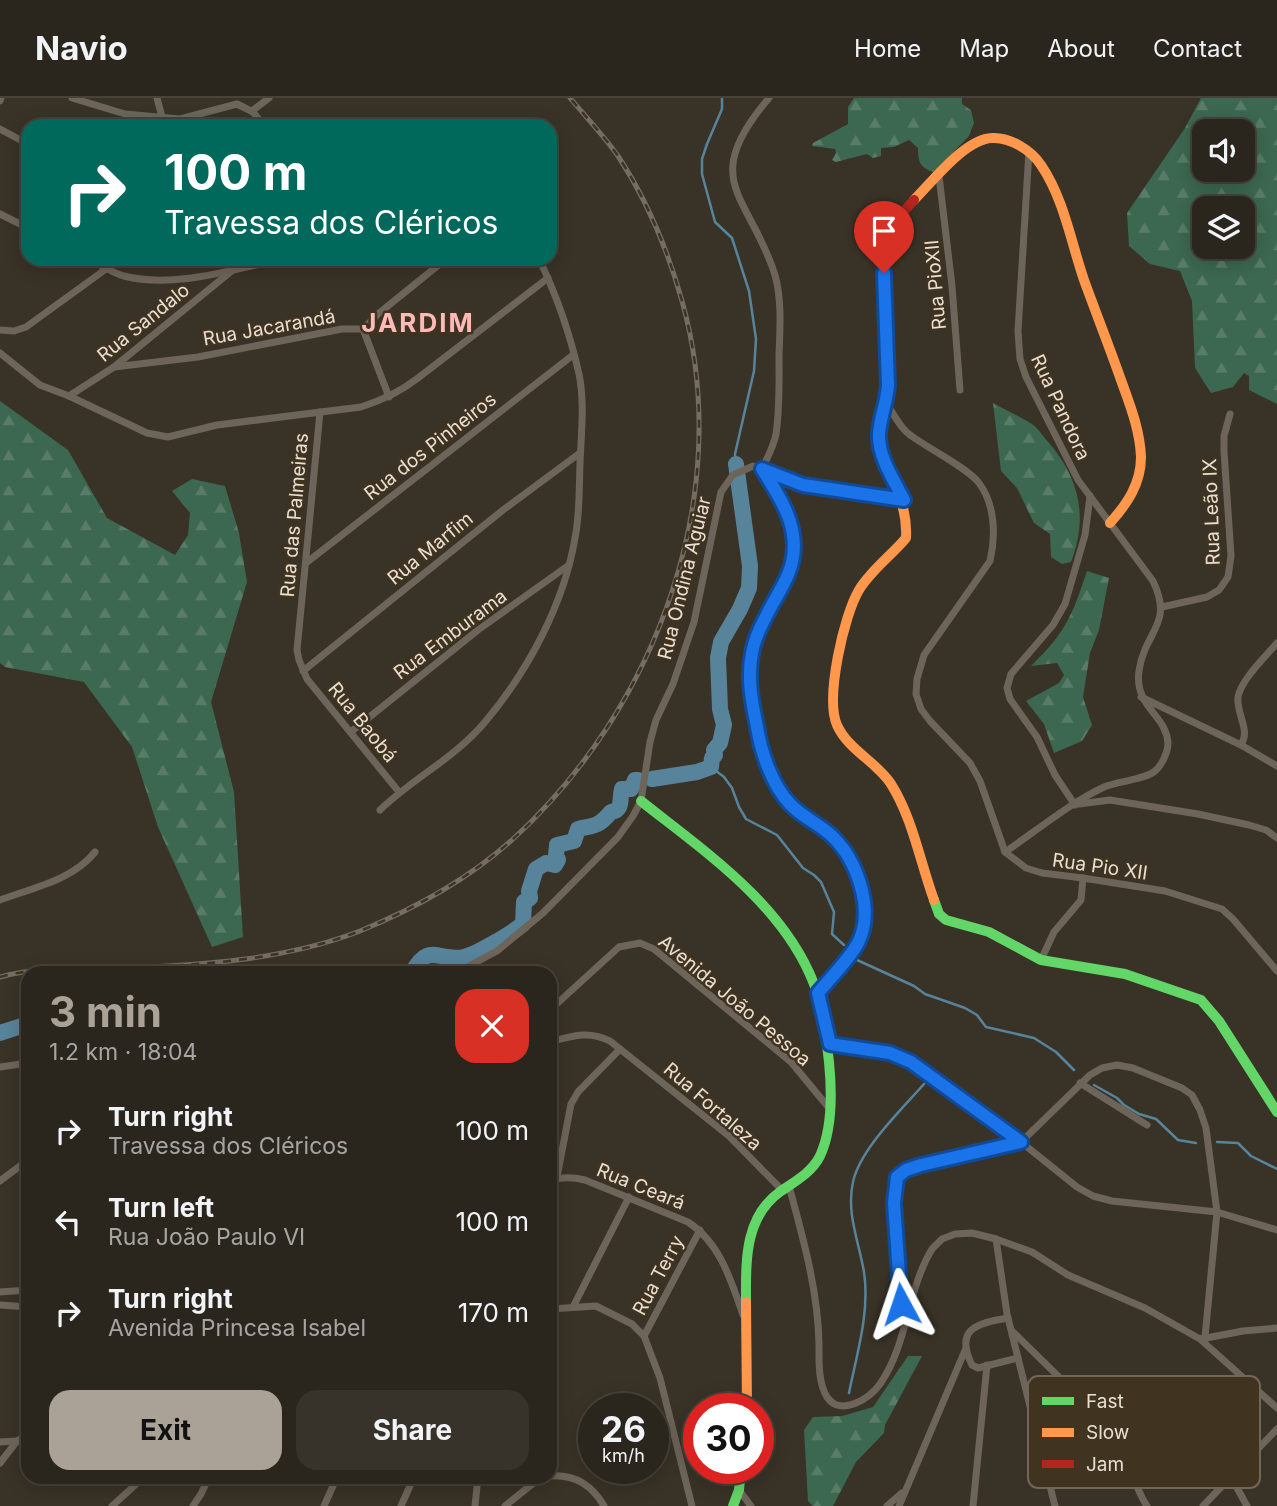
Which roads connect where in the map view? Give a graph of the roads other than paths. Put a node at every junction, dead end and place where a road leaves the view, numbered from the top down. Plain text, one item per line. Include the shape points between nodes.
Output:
1 (72, 98) edge
2 (157, 98) edge
3 (269, 98) edge
4 (767, 99) edge
5 (252, 111) junction
6 (162, 117) junction
7 (258, 119) edge
8 (0, 129) edge
9 (21, 140) edge
10 (1029, 151) junction
11 (939, 176) junction
12 (0, 214) edge
13 (21, 224) edge
14 (102, 266) edge
15 (248, 266) edge
16 (437, 266) edge
17 (542, 266) edge
18 (106, 268) junction
19 (234, 269) junction
20 (548, 278) junction
21 (363, 329) junction
22 (0, 330) edge
23 (0, 353) edge
24 (573, 355) junction
25 (114, 368) junction
26 (960, 390) dead end
27 (69, 396) junction
28 (389, 397) junction
29 (886, 403) junction
30 (320, 412) junction
31 (1230, 414) dead end
32 (580, 453) junction
33 (762, 469) junction
34 (1090, 496) junction
35 (904, 500) junction
36 (1110, 523) junction
37 (306, 563) junction
38 (570, 565) junction
39 (1162, 607) junction
40 (1277, 643) edge
41 (303, 671) junction
42 (1141, 696) junction
43 (352, 731) junction
44 (1241, 745) junction
45 (1277, 766) edge
46 (399, 792) junction
47 (641, 801) junction
48 (1075, 805) junction
49 (380, 810) dead end
50 (1277, 838) edge
51 (95, 852) dead end
52 (1005, 852) junction
53 (1083, 878) junction
54 (0, 900) edge
55 (1041, 960) junction
56 (469, 966) edge
57 (1277, 971) edge
58 (818, 993) junction
59 (557, 1004) edge
60 (557, 1040) edge
61 (830, 1044) junction
62 (620, 1049) junction
63 (21, 1064) edge
64 (0, 1067) edge
65 (1080, 1083) junction
66 (829, 1108) junction
67 (1277, 1112) edge
68 (1147, 1125) dead end
69 (1021, 1142) junction
70 (557, 1162) edge
71 (21, 1165) edge
72 (557, 1179) edge
73 (0, 1181) edge
74 (785, 1188) junction
75 (629, 1197) junction
76 (1217, 1212) junction
77 (700, 1230) junction
78 (1277, 1230) edge
79 (996, 1239) junction
80 (21, 1290) edge
81 (0, 1292) edge
82 (0, 1305) edge
83 (21, 1306) edge
84 (573, 1307) junction
85 (557, 1308) edge
86 (1008, 1318) junction
87 (746, 1322) junction
88 (903, 1327) junction
89 (1277, 1328) edge
90 (1012, 1331) junction
91 (644, 1336) junction
92 (1203, 1338) junction
93 (966, 1348) junction
94 (1018, 1358) junction
95 (987, 1366) junction
96 (1058, 1376) edge
97 (1243, 1376) edge
98 (1260, 1392) edge
99 (747, 1393) edge
100 (1028, 1398) edge
101 (1277, 1408) edge
102 (1277, 1429) edge
103 (21, 1438) edge
104 (17, 1441) junction
105 (0, 1442) edge
106 (1260, 1447) edge
107 (0, 1463) edge
108 (557, 1476) edge
109 (136, 1484) edge
110 (206, 1484) edge
111 (334, 1484) edge
112 (411, 1484) edge
113 (477, 1484) edge
114 (532, 1484) edge
115 (740, 1484) edge
116 (1050, 1488) edge
117 (1137, 1488) edge
118 (1220, 1488) edge
119 (1237, 1488) edge
120 (739, 1490) junction
121 (905, 1490) junction
122 (112, 1506) edge
123 (193, 1506) edge
124 (324, 1506) edge
125 (401, 1506) edge
126 (475, 1506) edge
127 (505, 1506) edge
128 (604, 1506) edge
129 (692, 1506) edge
130 (733, 1506) edge
131 (751, 1506) edge
132 (887, 1506) edge
133 (898, 1506) edge
134 (973, 1506) edge
135 (1055, 1506) edge
136 (1147, 1506) edge
137 (1203, 1506) edge
138 (1247, 1506) edge

1 - 6 street via 125,114
2 - 6 street
3 - 5 street
4 - 33 street via 742,136 732,166 740,203 767,254 778,296 777,425
5 - 6 street via 237,104 180,119
5 - 7 street
8 - 9 street
10 - 11 street via 1006,140 980,139 964,148
10 - 34 street, Rua Pandora via 1020,359
10 - 36 street via 1043,167 1057,197 1134,419 1140,448 1136,486 1130,502
11 - 26 street, Rua PioXII
11 - 29 street via 899,213 884,246
12 - 13 street
14 - 18 street
15 - 19 street
16 - 21 street, Rua Jacarandá
17 - 20 street
18 - 19 street via 150,280
18 - 22 street via 26,327
19 - 25 street, Rua Sandalo
20 - 24 street
20 - 28 street
21 - 25 street, Rua Jacarandá
21 - 28 street
23 - 27 street, Rua das Palmeiras via 40,385
24 - 32 street via 581,398
24 - 37 street, Rua dos Pinheiros
25 - 27 street, Rua Sandalo
27 - 30 street, Rua das Palmeiras via 148,433 168,437 217,425
28 - 30 street via 361,407
29 - 35 street via 878,436 881,453
29 - 52 street via 911,437 979,481 988,499 994,542 990,561 924,655 916,694 921,709 980,780
30 - 37 street, Rua das Palmeiras
31 - 39 street, Rua Leão IX via 1224,436 1231,556 1228,577 1207,597
32 - 38 street
32 - 41 street, Rua Marfim
33 - 35 street, Rua Ondina Aguiar via 803,485
33 - 47 street, Rua Ondina Aguiar via 753,466 733,475 722,492 694,622 650,742
33 - 58 street via 787,508 794,548 790,571 752,652 750,692 757,731 778,788 790,805 830,834 850,859 865,909 858,943
34 - 36 street, Rua Pandora
34 - 48 street via 1085,535 1065,604 1048,633 1011,674 1007,688
35 - 55 street via 906,538 858,591 852,605 833,682 832,715 837,727 889,783 902,807 939,914 989,932
36 - 39 street, Rua Pandora via 1153,581
37 - 41 street, Rua das Palmeiras via 297,650
38 - 43 street, Rua Emburama via 478,630
38 - 46 street via 537,645 502,700 464,744
39 - 42 street via 1140,667
40 - 44 street via 1238,695 1245,732
41 - 43 street, Rua Baobá
42 - 44 street
42 - 48 street via 1167,737 1164,758 1154,773 1104,787
43 - 46 street, Rua Baobá
44 - 45 street
46 - 49 street
47 - 56 street via 618,837 543,913 497,951
47 - 58 street via 774,915 791,937
48 - 50 street via 1110,800 1185,812 1250,825
48 - 52 street
51 - 54 street via 71,873
52 - 53 street, Rua Pio XII via 1034,871
53 - 55 street via 1081,900 1054,932
53 - 57 street, Rua Pio XII via 1165,891 1222,909
55 - 67 street via 1125,974 1201,999
58 - 61 street
59 - 66 street, Avenida João Pessoa via 619,947 640,943 654,949 791,1062
60 - 62 street, Rua Fortaleza via 584,1033 598,1035
61 - 66 street
61 - 69 street via 890,1053 911,1062
62 - 70 street via 578,1092
62 - 74 street, Rua Fortaleza via 729,1136
63 - 64 street
65 - 68 street
65 - 69 street
65 - 76 street via 1102,1068 1117,1065 1192,1095 1206,1128
66 - 74 street via 818,1159
69 - 76 street via 1093,1196
69 - 88 street via 921,1165 897,1177 894,1203
71 - 73 street
72 - 75 street, Rua Ceará via 585,1180
74 - 87 street via 764,1206 750,1236
74 - 88 street via 814,1291 821,1378 829,1400 841,1406 869,1398 889,1370
75 - 77 street, Rua Ceará
75 - 84 street
76 - 78 street
76 - 92 street
77 - 87 street, Rua Ceará via 729,1274
77 - 91 street, Rua Terry
79 - 86 street
79 - 88 street via 972,1233 942,1239 928,1256
79 - 92 street via 1032,1252 1068,1275
80 - 81 street
82 - 83 street
84 - 85 street
84 - 91 street via 596,1306 632,1324
86 - 90 street
86 - 93 street via 981,1322 971,1329 965,1338
87 - 99 street
89 - 92 street
90 - 94 street
90 - 96 street
91 - 129 street via 660,1378
92 - 97 street
93 - 95 street via 972,1365
93 - 121 street
94 - 95 street
94 - 100 street
95 - 134 street
98 - 101 street
102 - 106 street
103 - 104 street
104 - 105 street
104 - 107 street
108 - 128 street via 592,1488
109 - 122 street
110 - 123 street
111 - 124 street
112 - 125 street
113 - 126 street
114 - 127 street
115 - 120 street
116 - 135 street
117 - 136 street
118 - 137 street
119 - 138 street
120 - 130 street
120 - 131 street
121 - 132 street
121 - 133 street

